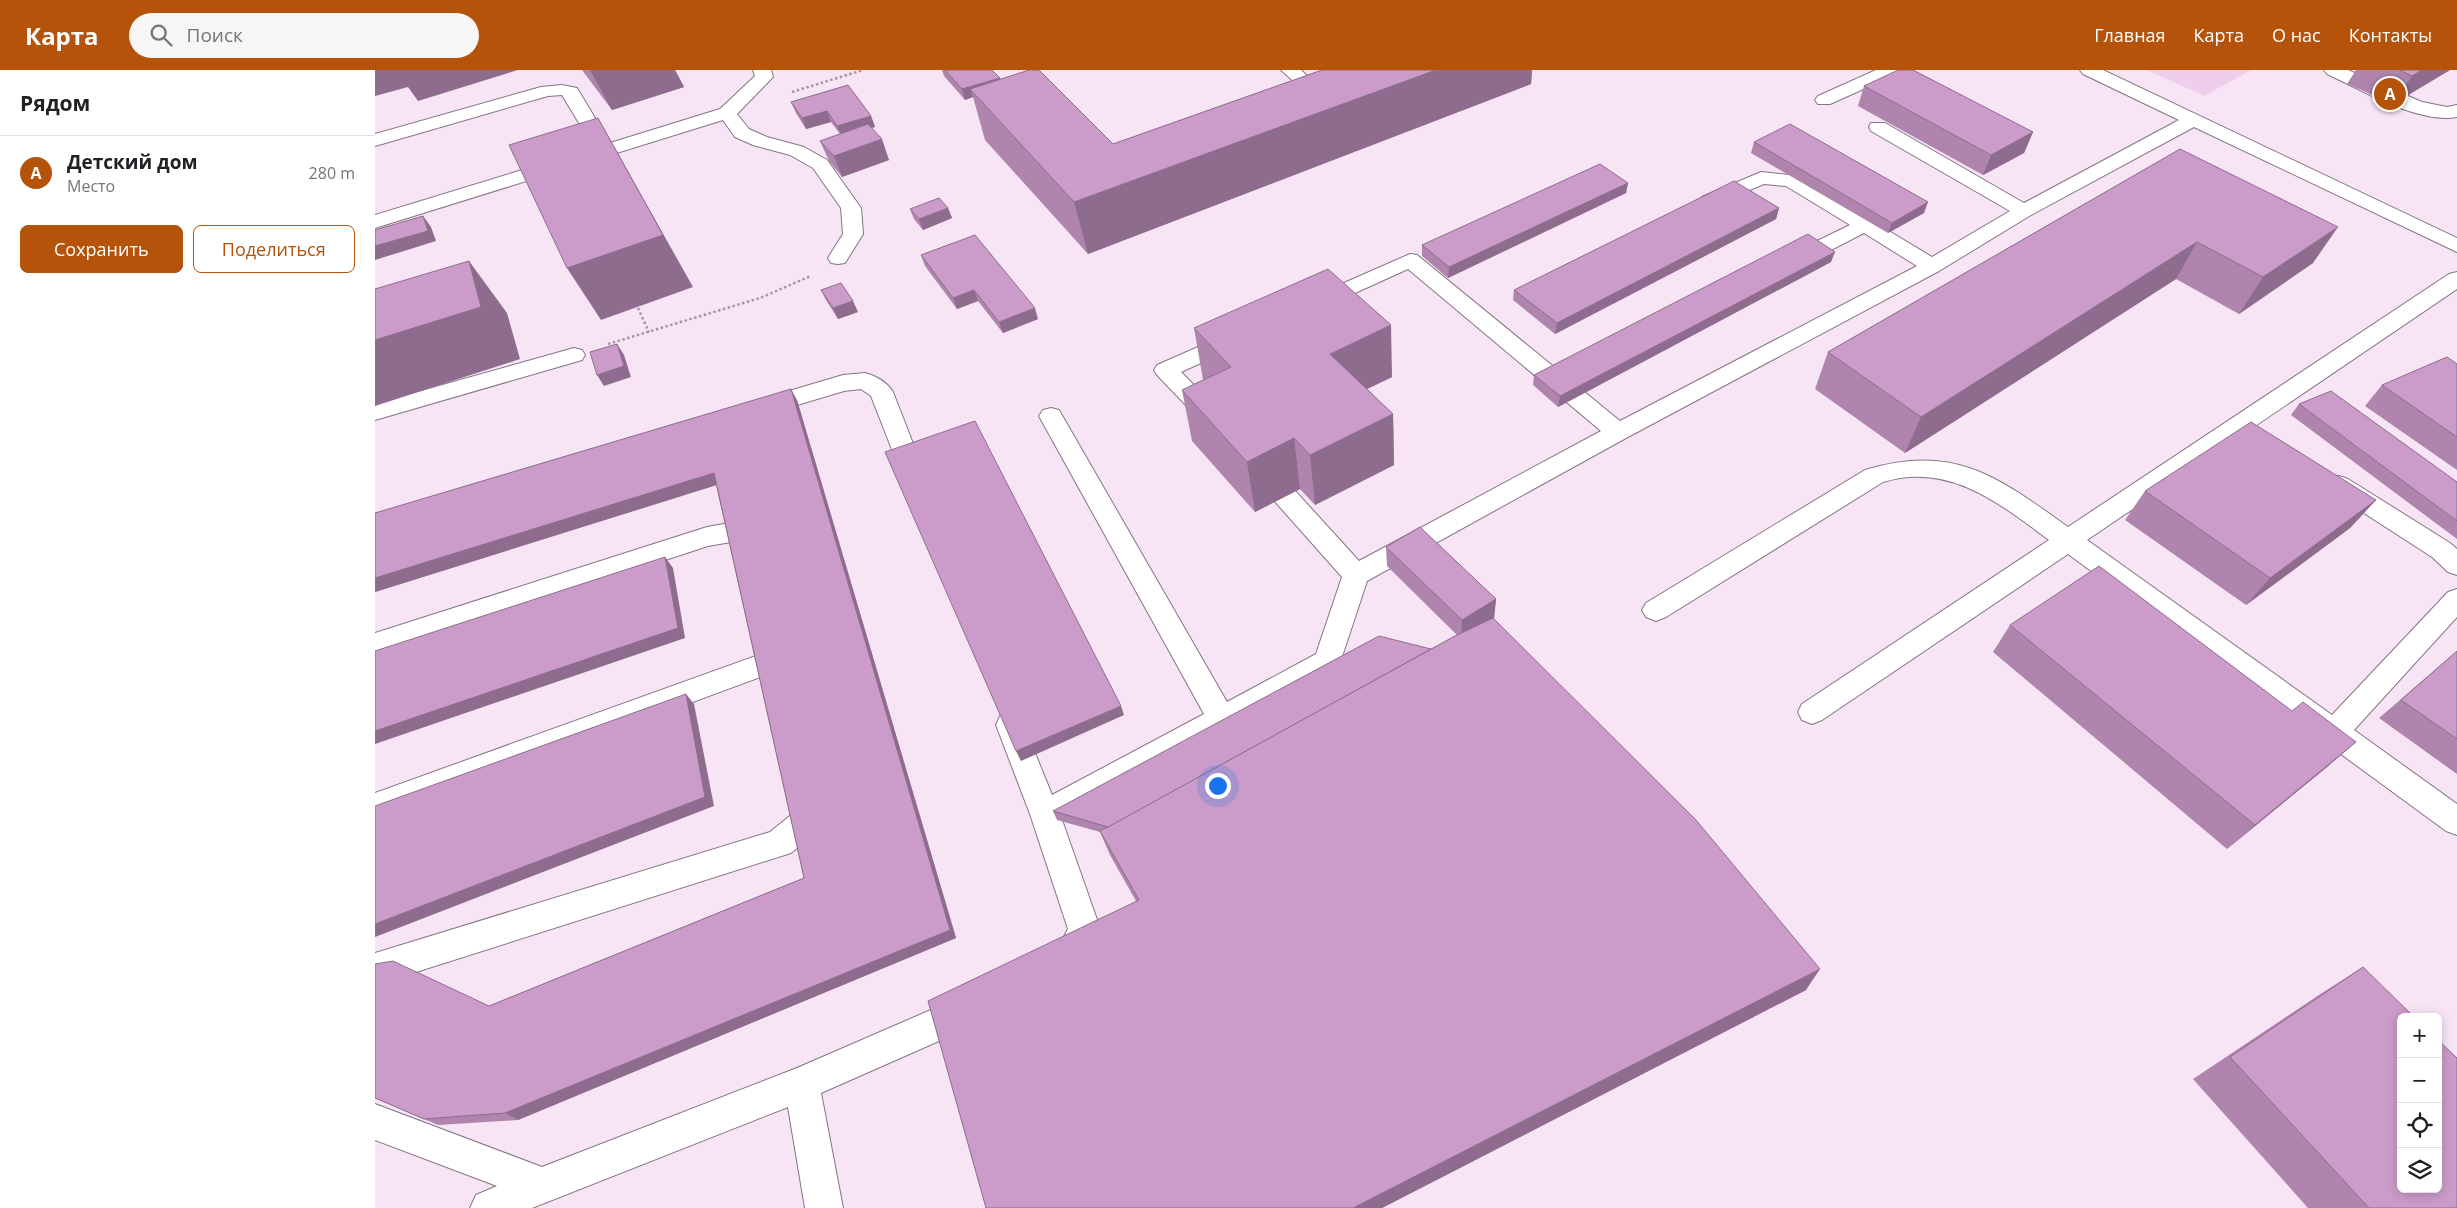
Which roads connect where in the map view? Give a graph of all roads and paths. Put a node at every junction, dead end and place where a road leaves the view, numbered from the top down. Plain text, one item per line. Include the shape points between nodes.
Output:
1 (762, 70) edge
2 (1290, 70) edge
3 (1891, 70) edge
4 (2089, 70) edge
5 (2333, 70) edge
6 (1308, 85) edge
7 (1824, 100) dead end
8 (2457, 110) edge
9 (727, 113) junction
10 (2193, 120) junction
11 (1878, 127) dead end
12 (375, 140) edge
13 (606, 152) junction
14 (1689, 210) edge
15 (2025, 211) junction
16 (375, 222) edge
17 (1865, 225) junction
18 (2457, 246) edge
19 (838, 258) joint
20 (1932, 266) junction
21 (1776, 270) edge
22 (2457, 279) edge
23 (638, 308) dead end
24 (649, 332) junction
25 (574, 355) joint
26 (375, 412) edge
27 (738, 415) edge
28 (1051, 416) dead end
29 (1618, 432) junction
30 (2318, 471) edge
31 (927, 511) edge
32 (2067, 540) junction
33 (2457, 565) edge
34 (1356, 575) junction
35 (757, 578) edge
36 (2457, 599) edge
37 (1656, 610) dead end
38 (769, 633) edge
39 (375, 644) edge
40 (775, 660) junction
41 (783, 688) edge
42 (1002, 704) edge
43 (1812, 712) dead end
44 (1221, 718) junction
45 (2335, 731) junction
46 (808, 781) edge
47 (375, 806) edge
48 (1045, 814) junction
49 (2457, 821) edge
50 (375, 970) edge
51 (1043, 978) edge
52 (999, 997) edge
53 (802, 1084) junction
54 (375, 1122) edge
55 (542, 1185) junction
56 (489, 1208) edge
57 (824, 1208) edge

1 - 9 lane via 764,77
2 - 6 lane
3 - 7 lane
4 - 10 lane
5 - 8 lane via 2430,112 2449,114
9 - 13 lane
9 - 19 lane via 742,133 797,151 820,164 851,208 853,234
10 - 15 lane
10 - 18 lane
11 - 15 lane
12 - 13 lane via 547,91 562,90 573,95
13 - 16 lane via 576,171
14 - 17 lane via 1761,178 1791,180
15 - 20 lane
17 - 20 lane
17 - 21 lane
19 - 24 path via 806,279 759,298
20 - 29 lane
22 - 32 lane via 2252,429
23 - 24 path
24 - 25 path
25 - 26 lane
27 - 31 lane via 843,383 865,381 881,392
28 - 44 lane
29 - 34 lane
29 - 34 lane via 1410,260 1165,370 1239,445
30 - 33 lane via 2441,550
32 - 37 lane via 1979,480 1942,469 1905,468 1874,476
32 - 43 lane
32 - 45 lane
34 - 44 lane via 1328,661
35 - 39 lane via 749,542 735,532 707,537
36 - 45 lane
38 - 40 lane
40 - 41 lane
40 - 47 lane
42 - 48 lane
44 - 48 lane
45 - 49 lane
46 - 50 lane via 813,799 803,824 780,843
48 - 51 lane via 1085,931 1061,970
52 - 53 lane
53 - 55 lane
53 - 57 lane
54 - 55 lane
55 - 56 lane

